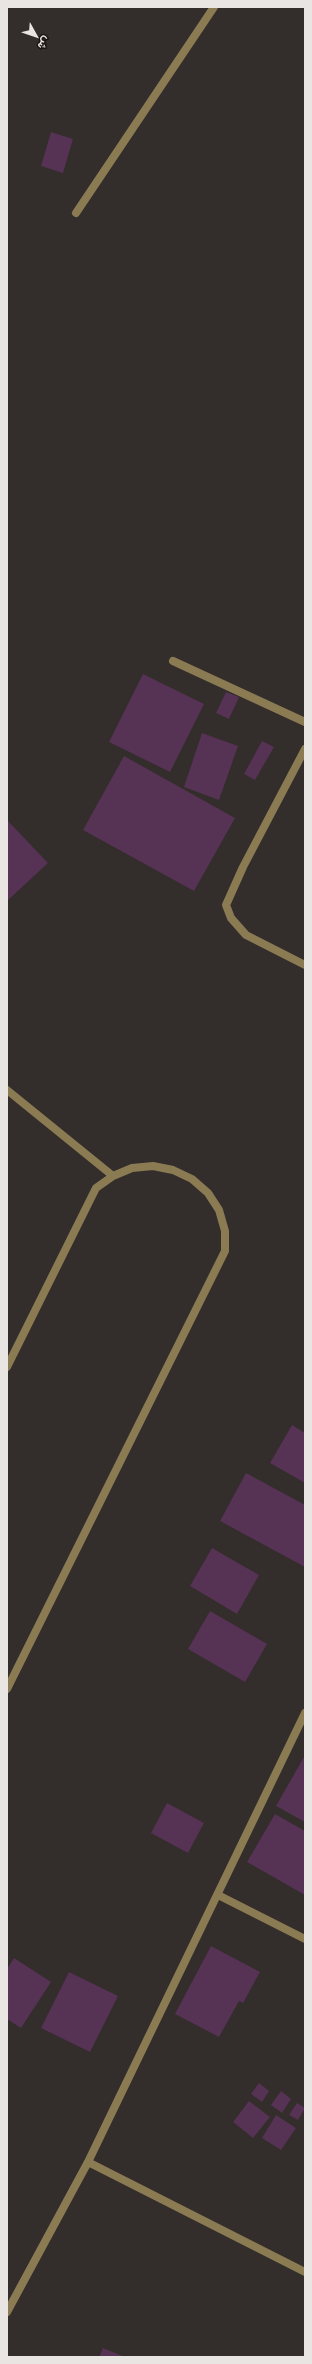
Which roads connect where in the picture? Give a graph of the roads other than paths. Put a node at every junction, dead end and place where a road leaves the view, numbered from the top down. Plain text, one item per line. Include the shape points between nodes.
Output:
1 (214, 7) edge
2 (76, 213) dead end
3 (173, 661) dead end
4 (305, 722) edge
5 (305, 749) edge
6 (305, 965) edge
7 (7, 1090) edge
8 (113, 1176) junction
9 (7, 1367) edge
10 (7, 1690) edge
11 (305, 1713) edge
12 (218, 1895) junction
13 (305, 1939) edge
14 (88, 2162) junction
15 (305, 2272) edge
16 (7, 2312) edge

1 - 2 street
3 - 4 street
5 - 6 street via 243,867 226,905 231,918 246,935
7 - 8 street
8 - 9 street via 96,1188
8 - 10 street via 132,1168 153,1166 173,1170 192,1179 208,1193 219,1210 225,1231 225,1251
11 - 12 street
12 - 13 street
12 - 14 street
14 - 15 street
14 - 16 street

